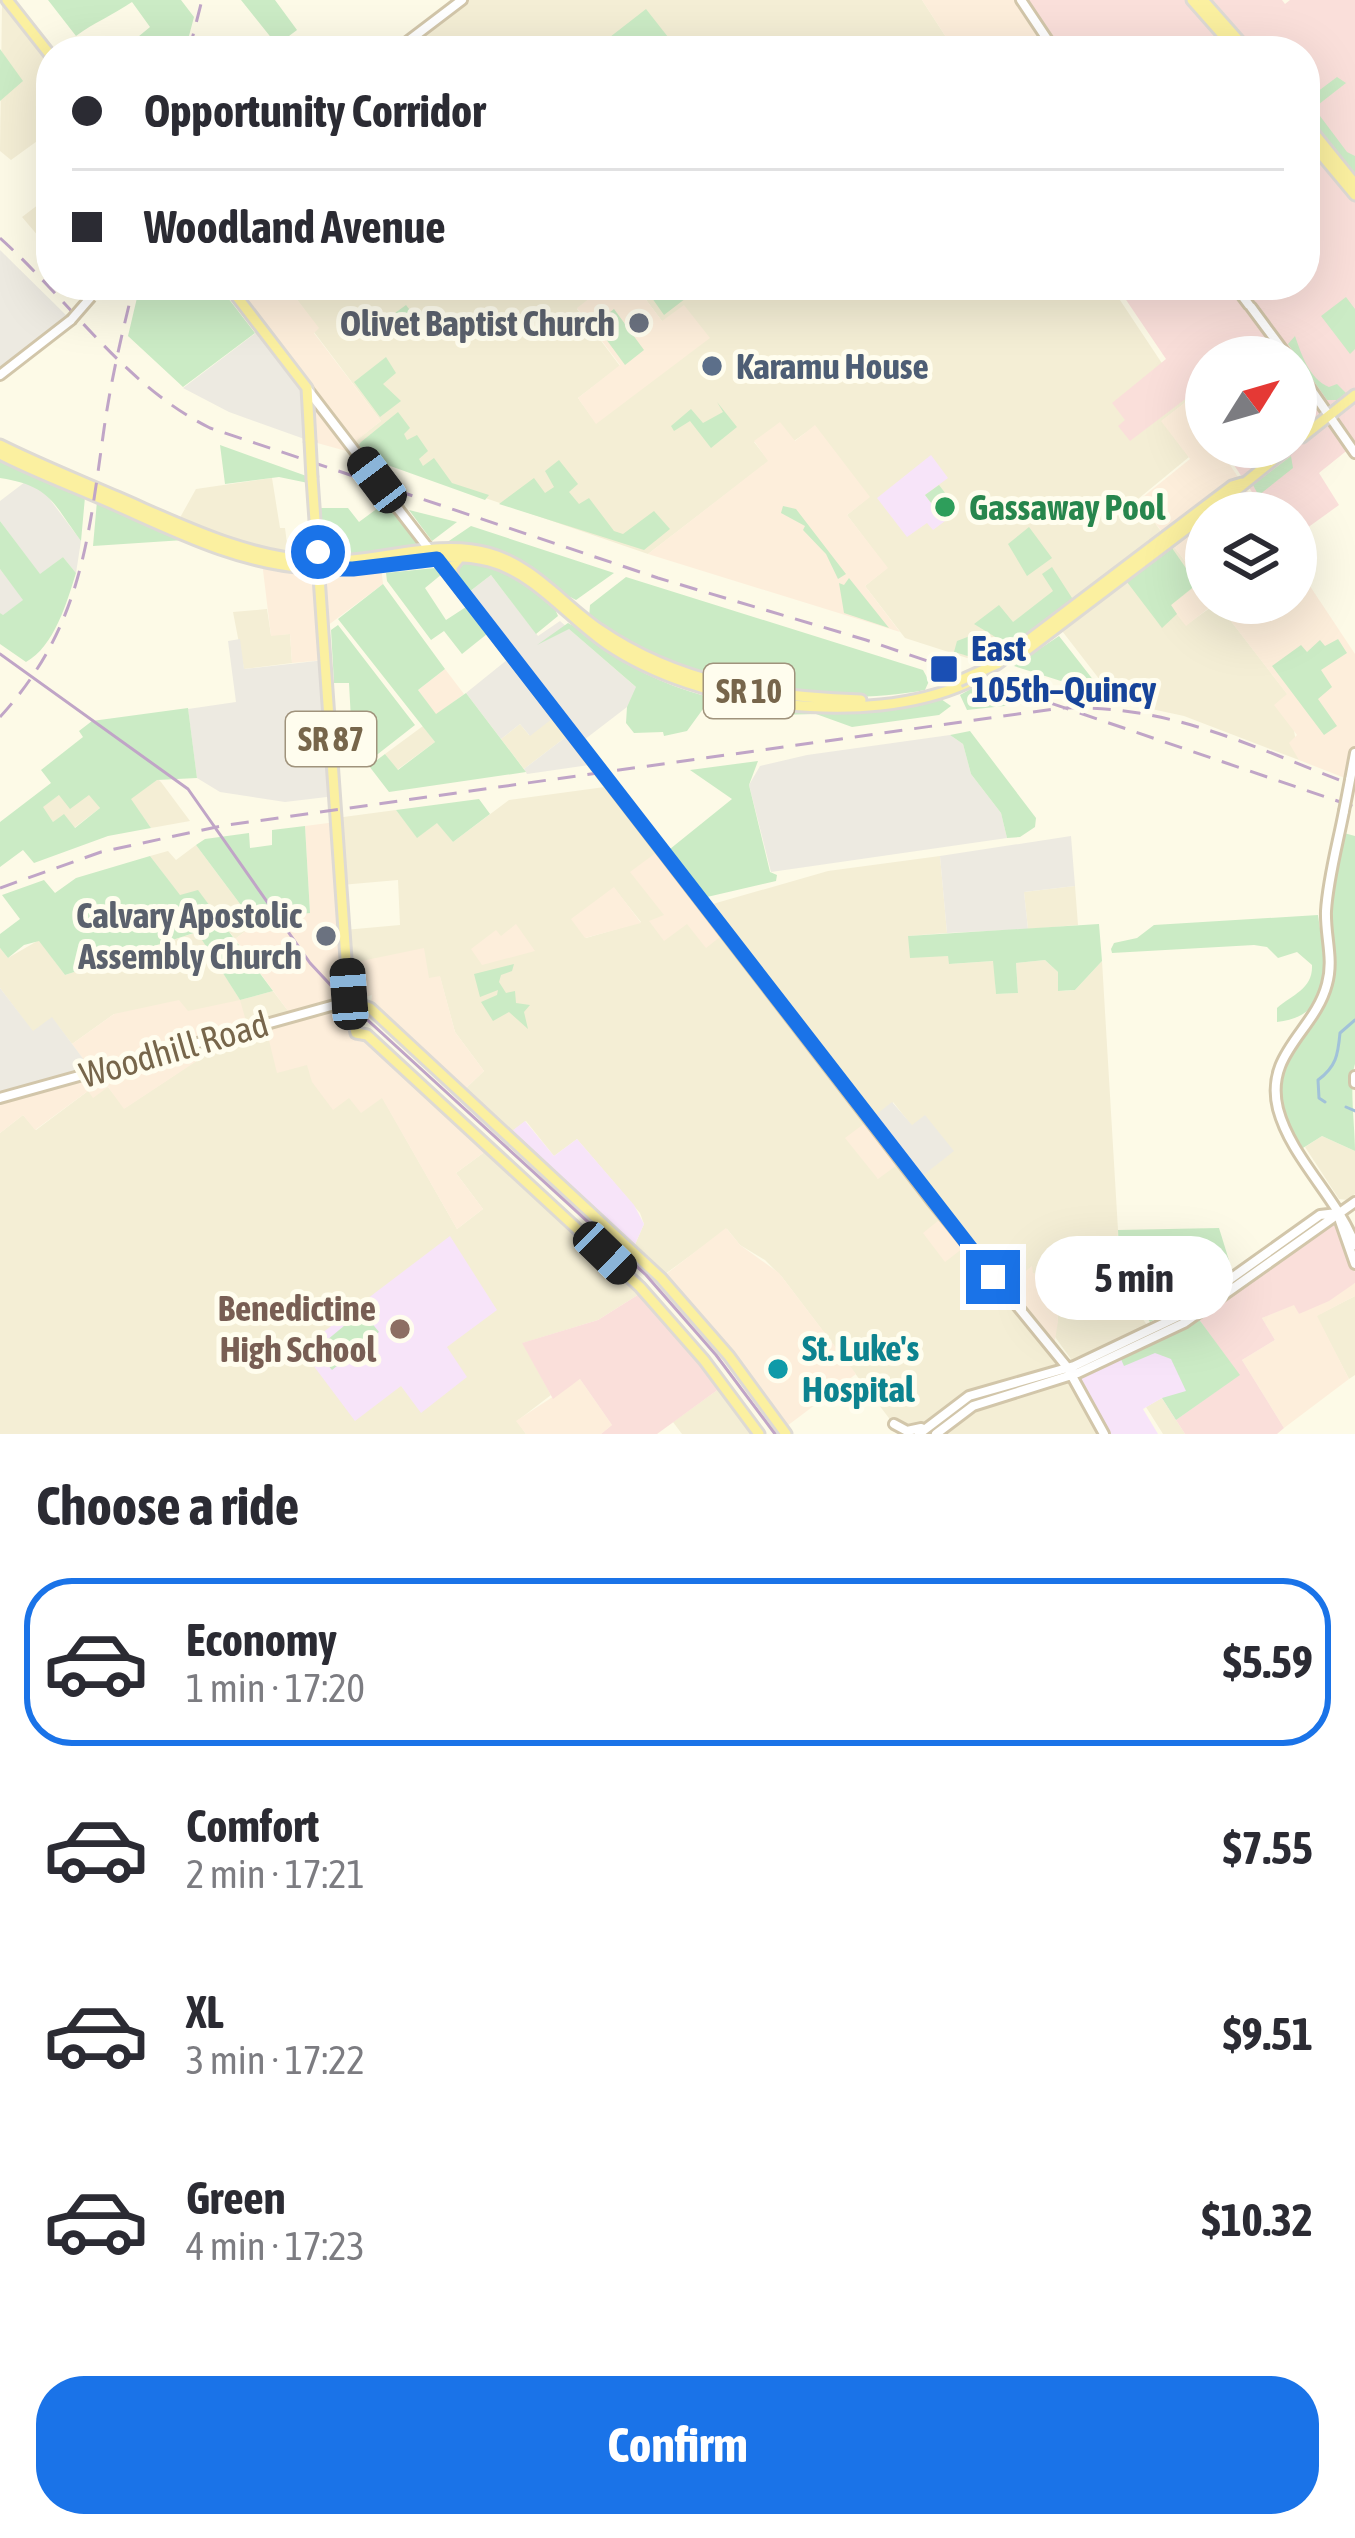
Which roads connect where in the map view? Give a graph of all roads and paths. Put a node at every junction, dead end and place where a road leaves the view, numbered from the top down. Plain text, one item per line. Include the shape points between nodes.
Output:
1 (7, 0) edge
2 (462, 0) edge
3 (1022, 0) edge
4 (1192, 0) edge
5 (1203, 0) edge
6 (415, 36) edge
7 (1045, 36) edge
8 (1224, 36) edge
9 (1235, 36) edge
10 (36, 37) edge
11 (1320, 141) edge
12 (1320, 153) edge
13 (1355, 184) edge
14 (1355, 195) edge
15 (88, 300) edge
16 (240, 300) edge
17 (1245, 300) edge
18 (1272, 336) edge
19 (0, 375) edge
20 (307, 388) junction
21 (1355, 395) edge
22 (1317, 398) edge
23 (1330, 416) junction
24 (1317, 426) edge
25 (0, 445) edge
26 (1355, 453) edge
27 (0, 454) edge
28 (1262, 468) edge
29 (1242, 483) junction
30 (1232, 492) edge
31 (1185, 530) edge
32 (434, 555) junction
33 (460, 557) junction
34 (319, 565) junction
35 (452, 578) junction
36 (1000, 664) junction
37 (963, 682) junction
38 (1355, 753) edge
39 (373, 994) dead end
40 (349, 1001) junction
41 (370, 1009) junction
42 (0, 1098) edge
43 (1322, 1185) junction
44 (1355, 1201) edge
45 (1339, 1213) junction
46 (1320, 1215) junction
47 (1355, 1245) edge
48 (1355, 1264) edge
49 (1070, 1371) junction
50 (894, 1424) dead end
51 (928, 1425) junction
52 (759, 1434) edge
53 (786, 1434) edge
54 (919, 1434) edge
55 (936, 1434) edge
56 (1105, 1434) edge

1 - 10 main road
2 - 6 main road
3 - 7 main road
4 - 8 main road
5 - 9 main road
11 - 13 main road
12 - 14 main road
15 - 19 main road, bridge
16 - 20 main road
17 - 18 main road
20 - 32 main road, bridge
20 - 34 main road, SR 87, bridge
21 - 23 main road, SR 10
22 - 23 main road
23 - 24 main road, SR 10
23 - 26 main road
25 - 34 main road, SR 10 via 233,547
27 - 34 main road, SR 10 via 226,552
28 - 29 main road, SR 10
29 - 30 main road, SR 10
29 - 36 main road, SR 10
31 - 36 main road, SR 10
32 - 33 main road, SR 10
32 - 34 main road, SR 10 via 353,569
32 - 35 main road
32 - 37 main road, SR 10 via 476,550 506,559 638,654 733,688 874,700
33 - 35 main road
33 - 37 main road, SR 10 via 514,571 613,648 708,691 850,706 907,701
34 - 40 main road, SR 87
35 - 49 main road
36 - 37 main road, SR 10, bridge
38 - 43 main road, bridge via 1327,901 1327,984 1284,1052 1276,1081 1282,1121
39 - 41 main road
40 - 41 main road
40 - 42 main road, Woodhill Road
40 - 52 main road, SR 87 via 356,1033 640,1287
41 - 53 main road via 662,1277
43 - 44 main road via 1340,1202
43 - 45 main road
43 - 46 main road via 1327,1206
44 - 45 main road
45 - 46 main road
45 - 47 main road
45 - 48 main road
45 - 49 main road via 1191,1319
46 - 49 main road via 1188,1311
49 - 51 main road via 969,1396
49 - 55 main road via 974,1406
49 - 56 main road
50 - 51 main road via 910,1431
51 - 54 main road

